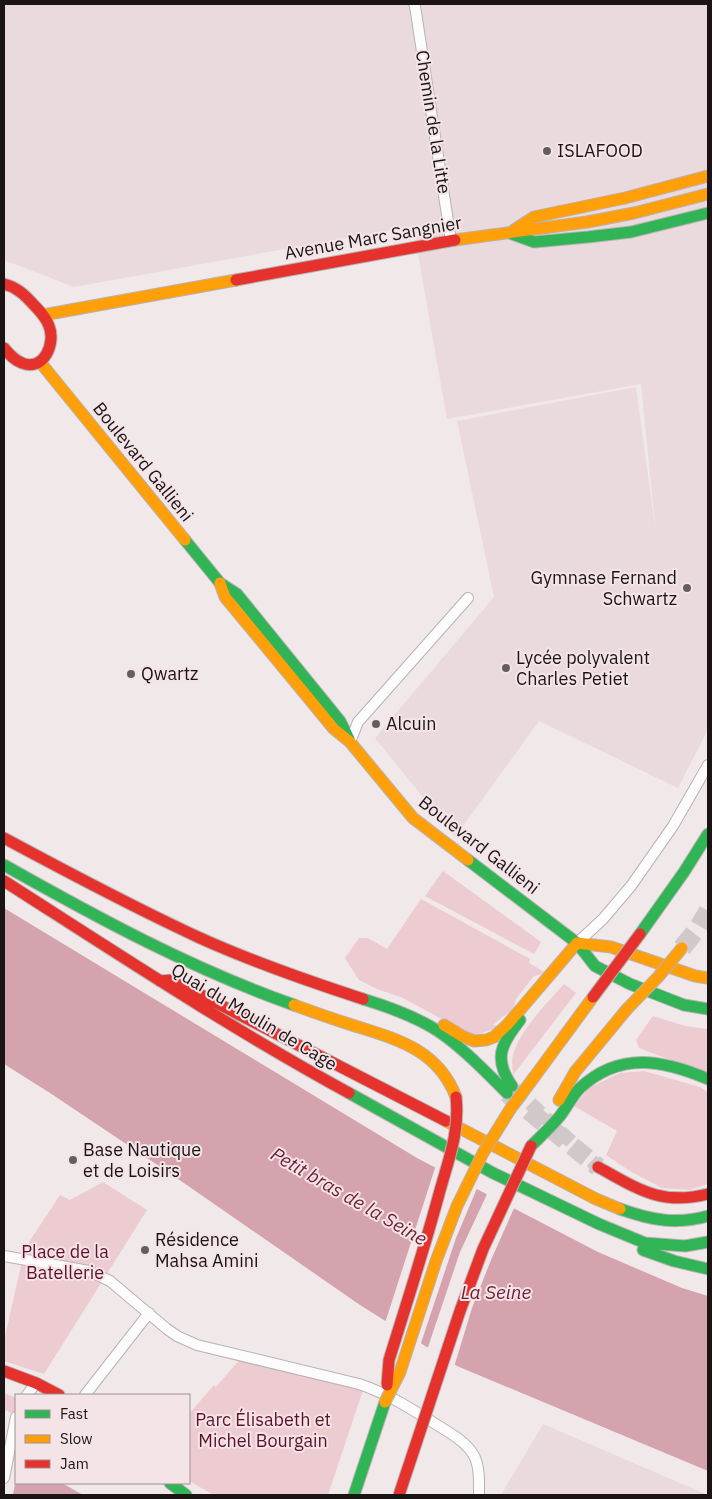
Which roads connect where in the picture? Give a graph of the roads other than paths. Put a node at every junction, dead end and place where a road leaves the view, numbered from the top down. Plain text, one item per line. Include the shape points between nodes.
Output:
1 (414, 4) edge
2 (708, 176) edge
3 (708, 194) edge
4 (708, 212) edge
5 (509, 233) junction
6 (450, 241) junction
7 (4, 284) edge
8 (43, 315) junction
9 (4, 348) edge
10 (40, 362) junction
11 (468, 598) dead end
12 (350, 742) junction
13 (708, 765) edge
14 (708, 834) edge
15 (4, 838) edge
16 (4, 865) edge
17 (4, 881) edge
18 (577, 943) junction
19 (682, 948) tunnel mouth
20 (708, 978) edge
21 (160, 981) junction
22 (372, 1002) junction
23 (708, 1009) edge
24 (708, 1079) edge
25 (531, 1146) junction
26 (598, 1167) dead end
27 (708, 1194) edge
28 (553, 1202) junction
29 (708, 1216) edge
30 (708, 1242) edge
31 (4, 1256) edge
32 (708, 1269) edge
33 (149, 1313) junction
34 (4, 1371) edge
35 (36, 1383) junction
36 (28, 1394) edge
37 (57, 1394) edge
38 (86, 1394) edge
39 (385, 1402) junction
40 (15, 1422) edge
41 (4, 1478) edge
42 (171, 1484) edge
43 (186, 1495) edge
44 (354, 1495) edge
45 (399, 1495) edge
46 (479, 1495) edge

1 - 6 street, Chemin de la Litte
2 - 5 main road via 534,217
3 - 5 main road, Avenue Marc Sangnier via 634,213
4 - 5 main road via 631,232 588,237 534,242
5 - 6 main road, Avenue Marc Sangnier
6 - 8 main road, Avenue Marc Sangnier
7 - 8 main road via 22,292
8 - 10 main road via 50,328 51,343
9 - 10 main road via 15,361 29,366
10 - 12 main road, Boulevard Gallieni via 220,583 237,594 340,721
11 - 12 street via 358,722
12 - 18 main road, Boulevard Gallieni via 413,818
13 - 18 street via 673,826 631,886 604,919
14 - 39 main road, bridge via 640,934 511,1108 483,1153 457,1206 400,1372
15 - 22 main road via 110,896 183,931 264,965
16 - 39 main road, bridge via 174,957 286,1003 414,1047 428,1056 448,1077 456,1097 456,1133 389,1360
17 - 21 main road, Quai du Moulin de Cage
18 - 20 main road via 611,947
18 - 22 main road via 502,1030 486,1040 473,1041 423,1015
18 - 22 main road via 563,968 505,1043 500,1066 509,1089 446,1037 412,1017
18 - 23 main road, Boulevard Gallieni via 595,966 604,971 684,1005
19 - 25 main road, bridge via 575,1072
21 - 28 main road, Quai du Moulin de Cage via 298,1066 493,1173
21 - 29 main road via 172,980 611,1205 638,1216 664,1221
24 - 25 main road via 646,1061 612,1067 579,1089 558,1119
25 - 45 main road, bridge via 483,1249
26 - 27 main road via 655,1196 677,1200
28 - 30 main road via 645,1243 686,1246
28 - 32 main road via 597,1231 655,1254
31 - 33 street via 90,1271 110,1281
33 - 38 street
33 - 46 street via 177,1336 197,1345 359,1384 393,1398 457,1437 469,1448 477,1464
34 - 35 main road
35 - 36 street
35 - 37 main road
39 - 44 main road
40 - 41 street
42 - 43 main road

